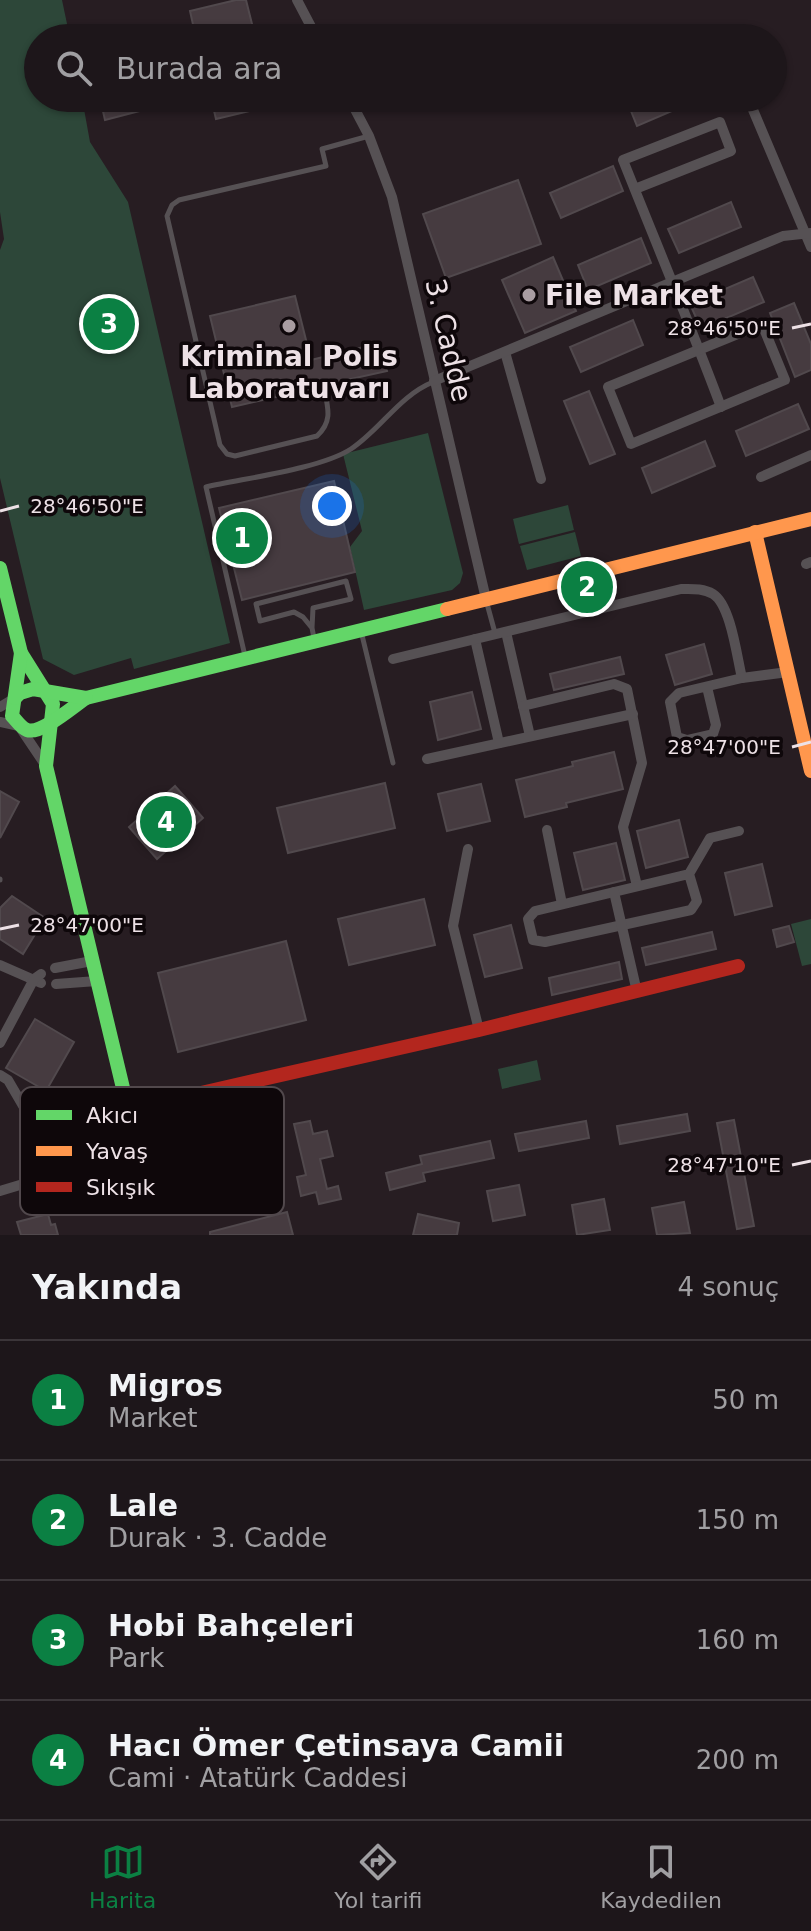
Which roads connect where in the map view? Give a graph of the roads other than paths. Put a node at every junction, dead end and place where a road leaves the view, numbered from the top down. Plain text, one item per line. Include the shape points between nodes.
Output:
1 (297, 0) edge
2 (310, 24) edge
3 (356, 112) edge
4 (754, 112) edge
5 (369, 136) junction
6 (635, 189) junction
7 (808, 233) edge
8 (811, 247) edge
9 (674, 281) junction
10 (700, 349) junction
11 (505, 352) junction
12 (434, 381) junction
13 (324, 388) dead end
14 (721, 407) junction
15 (811, 455) edge
16 (761, 477) dead end
17 (541, 479) dead end
18 (811, 519) edge
19 (755, 532) junction
20 (0, 568) edge
21 (486, 599) junction
22 (360, 628) junction
23 (500, 633) junction
24 (313, 634) junction
25 (475, 639) junction
26 (21, 653) junction
27 (245, 657) junction
28 (393, 659) dead end
29 (788, 672) junction
30 (742, 678) junction
31 (707, 687) junction
32 (46, 693) junction
33 (15, 698) junction
34 (86, 698) junction
35 (523, 706) junction
36 (0, 707) edge
37 (633, 714) junction
38 (0, 722) edge
39 (50, 722) junction
40 (19, 726) junction
41 (530, 736) junction
42 (499, 743) junction
43 (427, 759) dead end
44 (393, 763) dead end
45 (46, 766) junction
46 (811, 771) edge
47 (547, 830) dead end
48 (739, 831) dead end
49 (468, 849) dead end
50 (689, 874) junction
51 (637, 886) junction
52 (614, 892) junction
53 (562, 904) junction
54 (622, 925) junction
55 (92, 961) junction
56 (0, 965) edge
57 (738, 966) dead end
58 (55, 968) dead end
59 (97, 981) junction
60 (56, 984) dead end
61 (637, 992) junction
62 (479, 1030) junction
63 (0, 1043) edge
64 (0, 1075) edge
65 (123, 1087) edge
66 (226, 1087) edge
67 (20, 1101) edge
68 (20, 1185) edge
69 (0, 1191) edge

1 - 2 street
3 - 5 street, 3. Cadde
4 - 7 street
5 - 12 street, 3. Cadde via 392,197
5 - 13 lane via 322,149 326,166 179,200 167,216 224,451 235,456 317,436 330,415
6 - 6 street via 623,160 720,122 731,151
6 - 9 street
7 - 8 street
7 - 9 street via 783,236
9 - 10 street
9 - 11 street
10 - 14 street
10 - 14 street via 762,324 785,380
10 - 14 street via 608,387 631,444
11 - 12 street
11 - 17 street
12 - 21 street, 3. Cadde
12 - 27 lane via 416,389 342,454 206,487
15 - 16 street
18 - 19 street
19 - 21 street
19 - 29 street
20 - 26 street
21 - 22 street
21 - 23 lane
22 - 24 street
22 - 44 lane
23 - 25 street
23 - 30 street via 681,589 702,589 716,595 727,613
23 - 35 street
24 - 24 lane via 313,608 351,599 346,581 256,604 260,621 294,612
24 - 27 street
25 - 28 street
25 - 42 street
26 - 32 street
26 - 33 street
27 - 34 street
29 - 30 street
29 - 46 street
30 - 31 street
31 - 31 street via 716,725 713,734 677,737 670,702 679,693
32 - 33 street via 33,689
32 - 34 street
32 - 39 street via 53,704
33 - 36 street
33 - 40 street via 11,710
34 - 39 street
35 - 37 street via 614,684 627,689
35 - 41 street
37 - 41 street
37 - 51 street via 642,763 623,827
38 - 40 street
39 - 40 street via 32,731
39 - 45 street
40 - 45 street
41 - 42 street
42 - 43 street
45 - 55 street
47 - 53 street
48 - 50 street via 710,838
49 - 62 street via 453,926
50 - 51 street
50 - 54 street via 697,901 691,910
51 - 52 street
52 - 53 street
52 - 54 street
53 - 54 street via 535,911 528,919 533,940
54 - 61 street
55 - 58 street
55 - 59 street
56 - 63 street via 39,978
57 - 61 street
59 - 60 street
59 - 65 street
61 - 62 street
62 - 66 street
64 - 67 street
68 - 69 street

